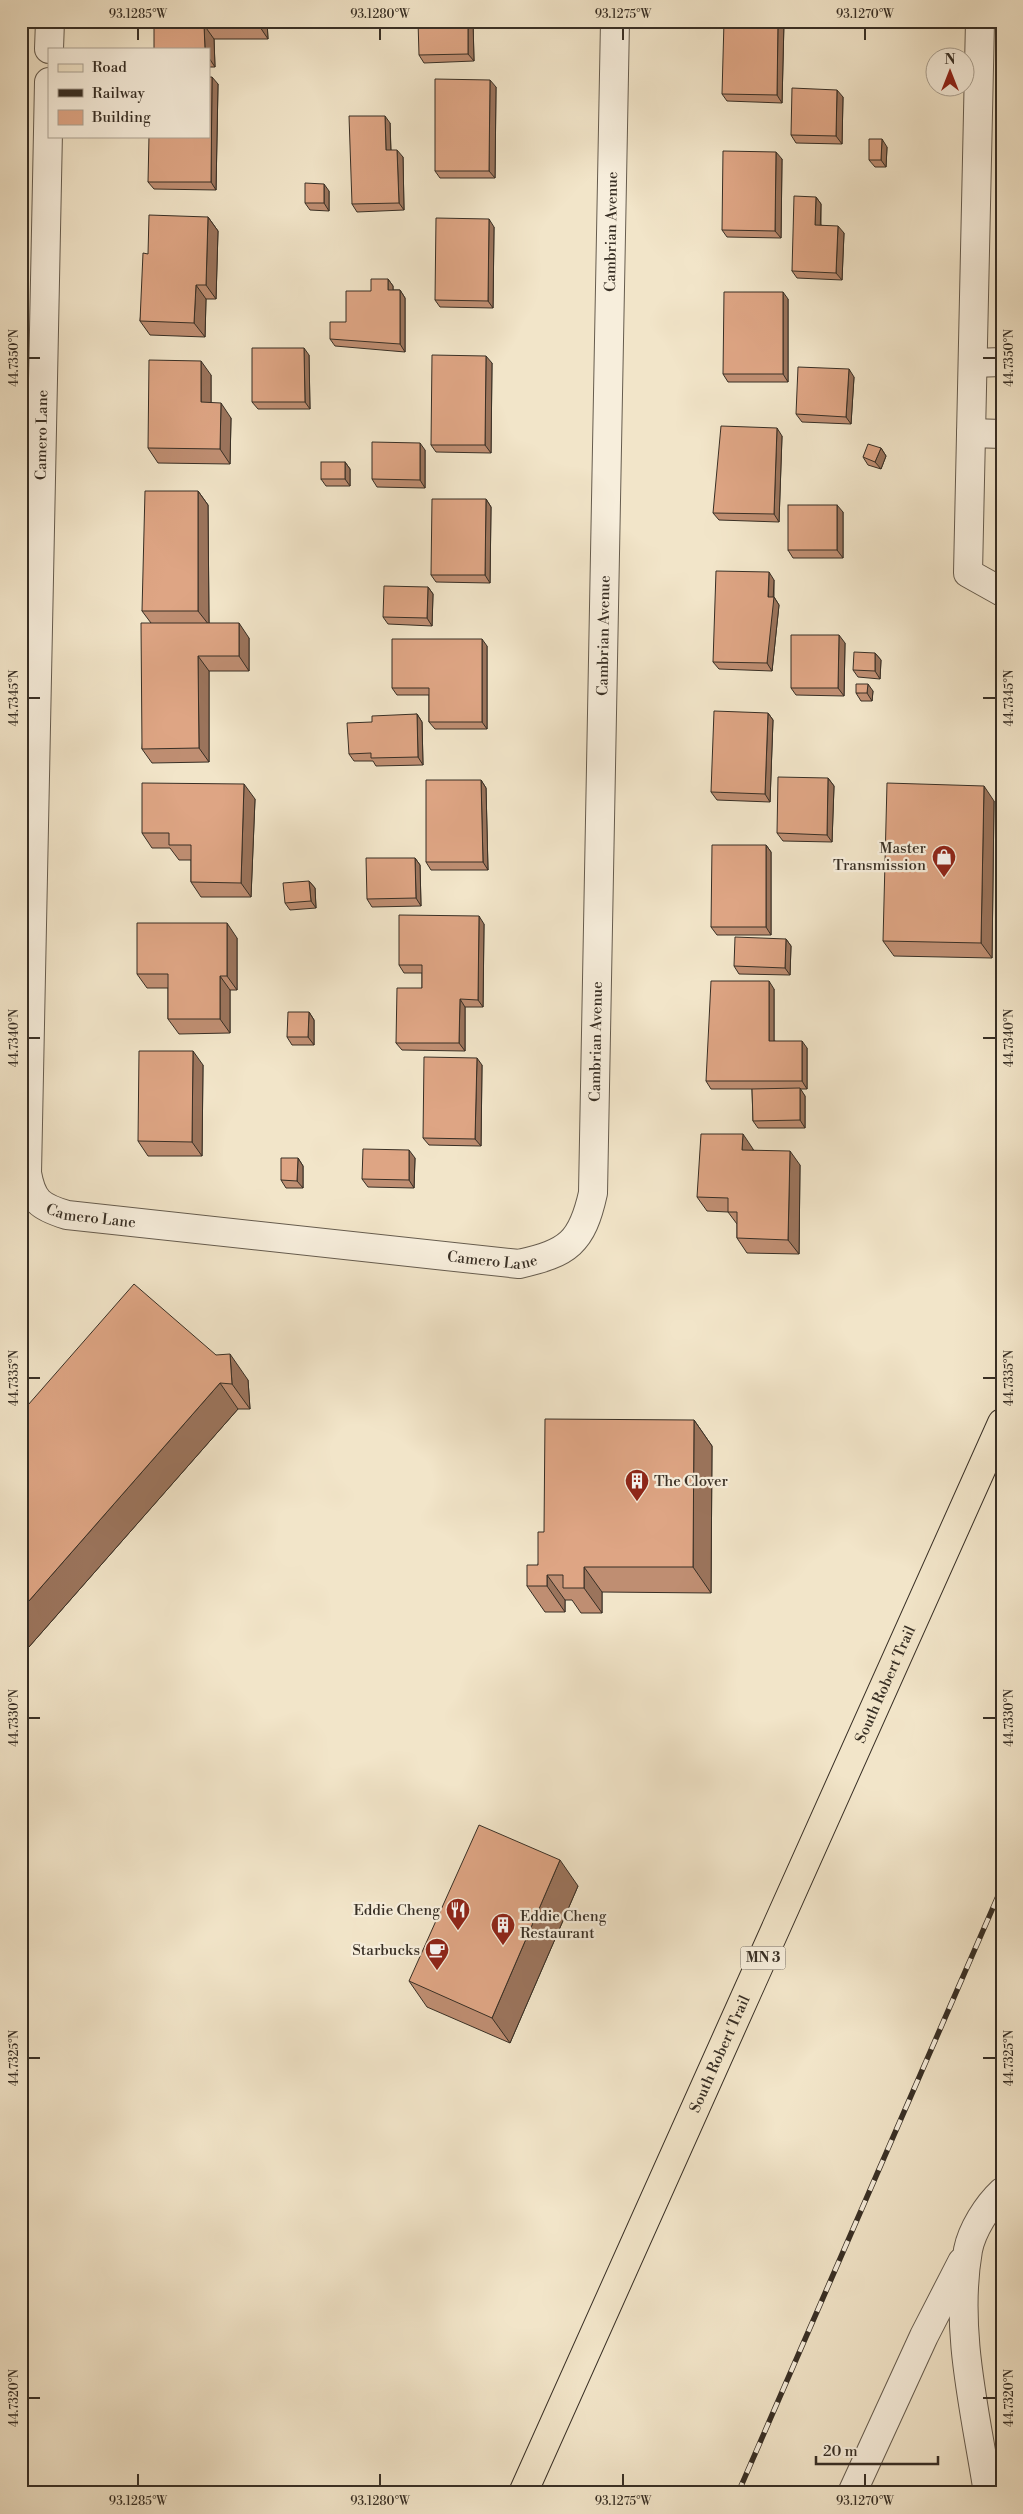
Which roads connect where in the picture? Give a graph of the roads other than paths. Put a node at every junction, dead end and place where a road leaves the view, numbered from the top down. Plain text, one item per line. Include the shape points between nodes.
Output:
1 (50, 21) edge
2 (614, 21) edge
3 (987, 31) edge
4 (49, 48) edge
5 (48, 132) edge
6 (973, 362) junction
7 (1002, 362) edge
8 (971, 433) junction
9 (1002, 434) edge
10 (1002, 592) edge
11 (571, 1244) joint
12 (1002, 1423) edge
13 (1002, 2192) edge
14 (968, 2249) junction
15 (523, 2493) edge
16 (852, 2493) edge
17 (988, 2493) edge

1 - 4 street
2 - 11 street, Cambrian Avenue via 593,1193 587,1222
3 - 6 street
5 - 11 street, Camero Lane via 27,1173 30,1188 39,1204 68,1215 519,1264 546,1258
6 - 7 street
6 - 8 street
8 - 9 street
8 - 10 street via 968,573
12 - 15 main road, South Robert Trail / MN 3
13 - 14 street via 984,2212
14 - 16 street
14 - 17 street via 965,2340

